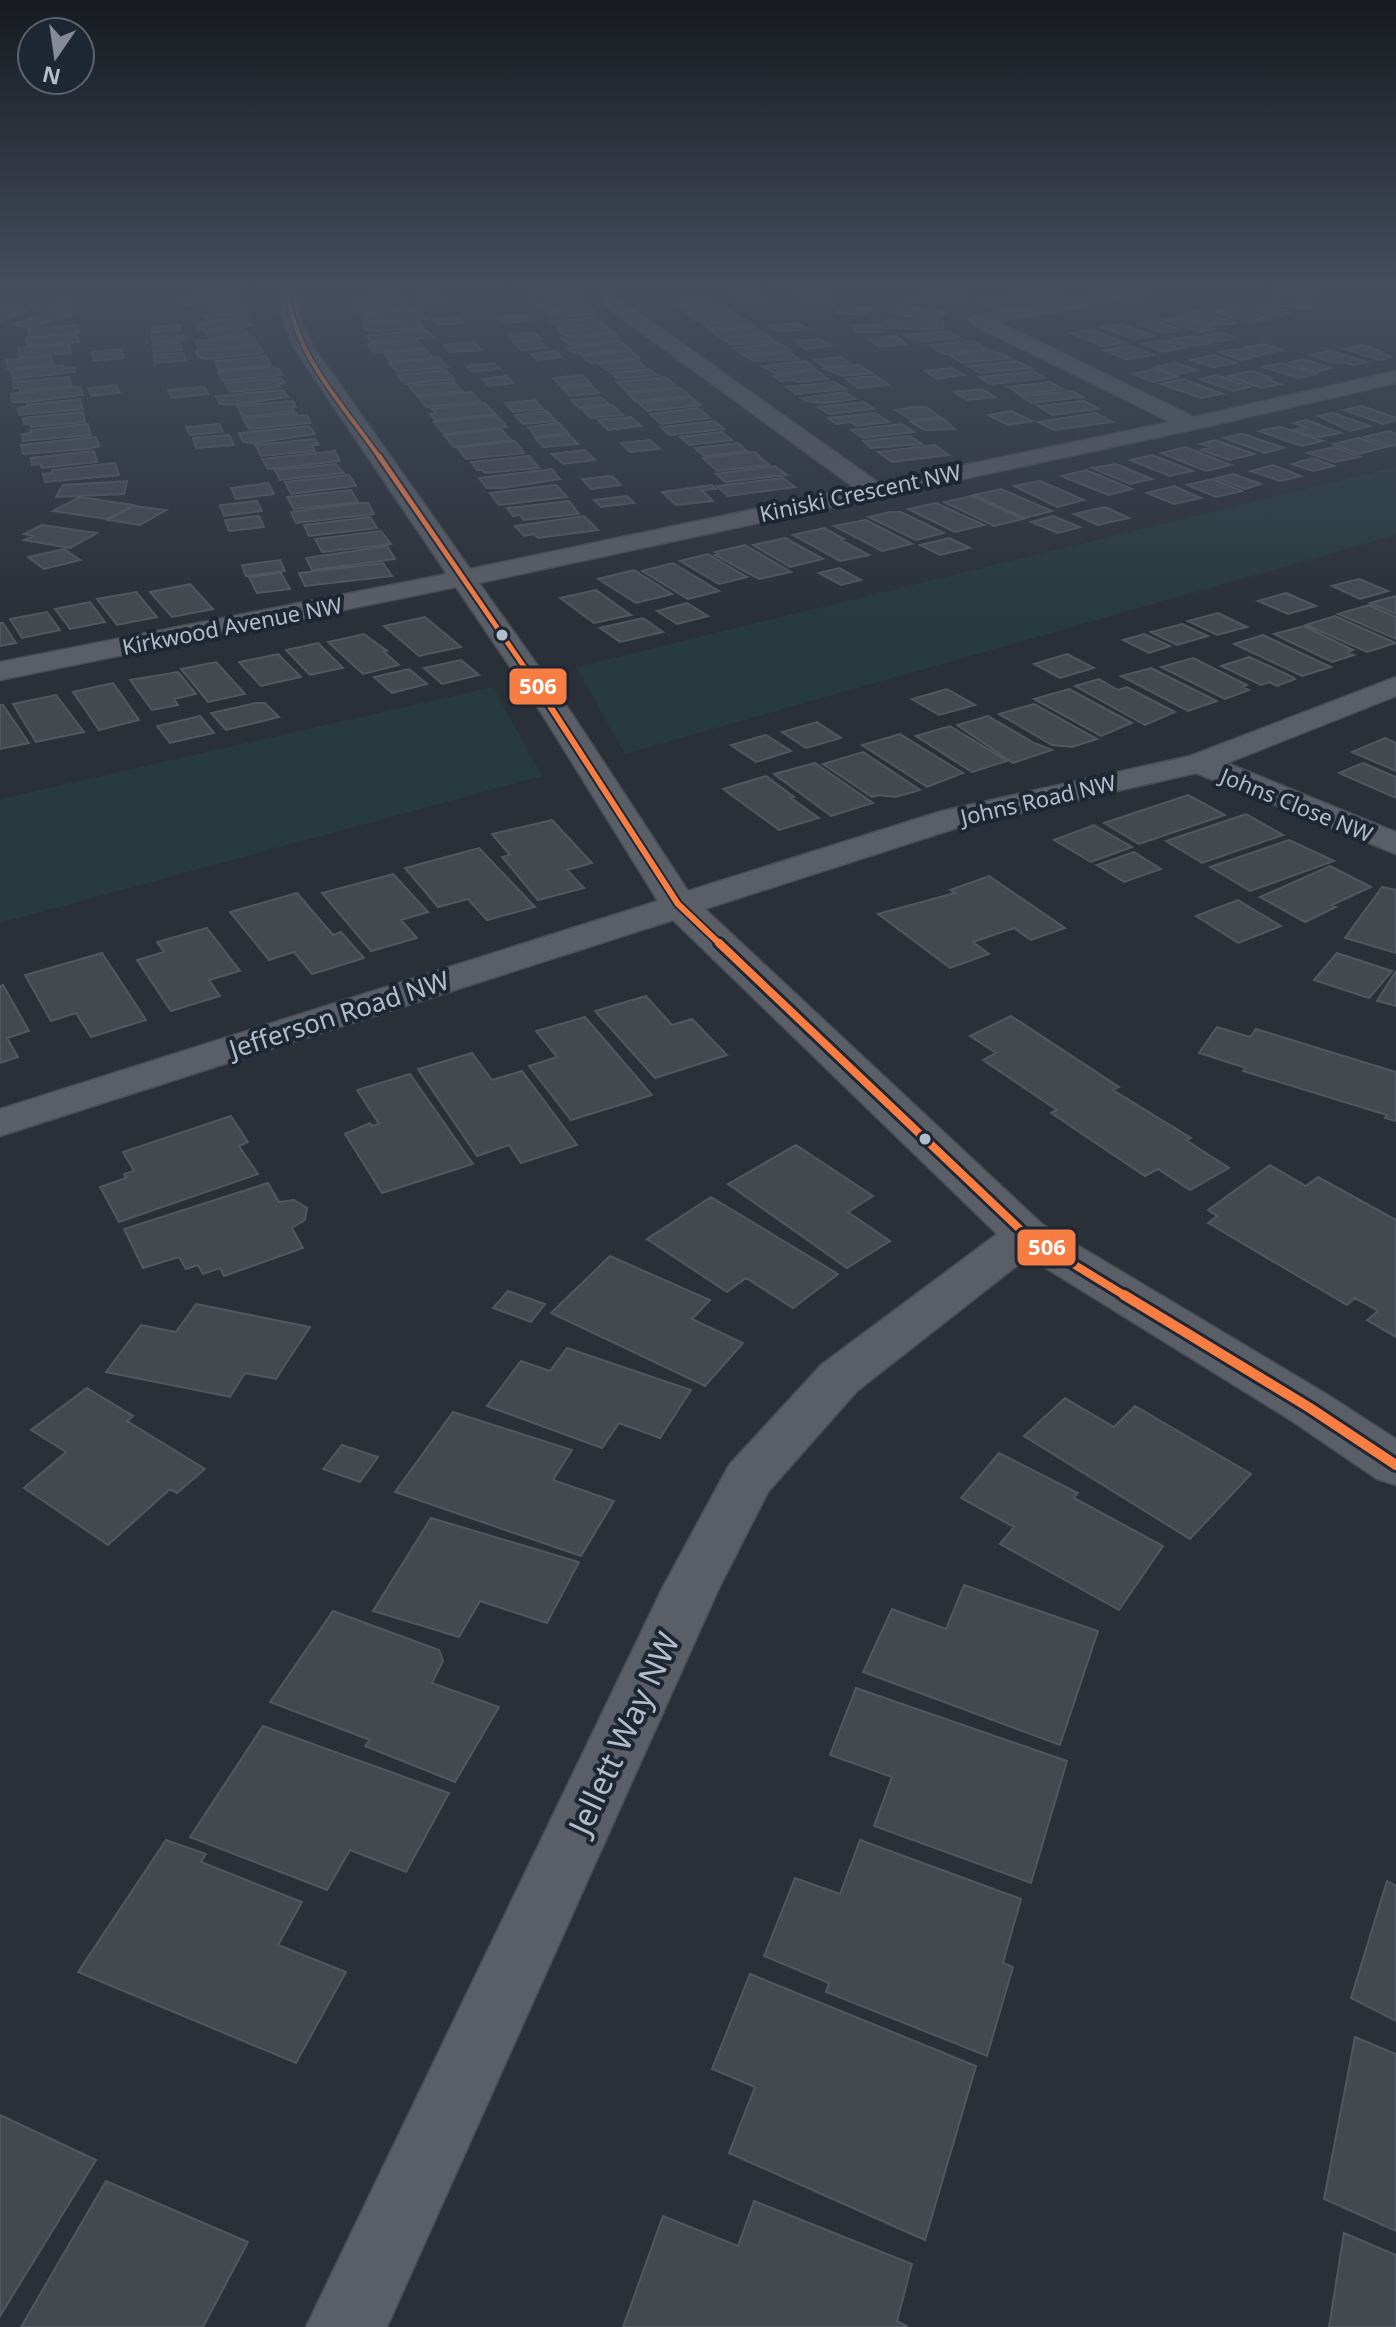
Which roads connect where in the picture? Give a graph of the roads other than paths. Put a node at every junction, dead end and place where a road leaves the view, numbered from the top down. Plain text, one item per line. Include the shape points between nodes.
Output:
1 (340, 400) edge
2 (747, 400) edge
3 (1141, 400) edge
4 (1297, 400) edge
5 (1191, 424) junction
6 (872, 489) junction
7 (464, 578) junction
8 (0, 671) edge
9 (1396, 686) edge
10 (1199, 763) junction
11 (1396, 844) edge
12 (678, 904) junction
13 (0, 1123) edge
14 (1026, 1235) junction
15 (1396, 1465) edge
16 (346, 2327) edge

1 - 7 street
2 - 6 street
3 - 5 street
4 - 5 street, Kiniski Crescent NW
5 - 6 street, Kiniski Crescent NW
6 - 7 street, Kiniski Crescent NW
7 - 8 street, Kirkwood Avenue NW
7 - 12 street
9 - 10 street, Johns Road NW
10 - 11 street, Johns Close NW
10 - 12 street, Johns Road NW via 954,818
12 - 13 street, Jefferson Road NW
12 - 14 street
14 - 15 street
14 - 16 street, Jellett Way NW via 839,1378 748,1479 691,1587

